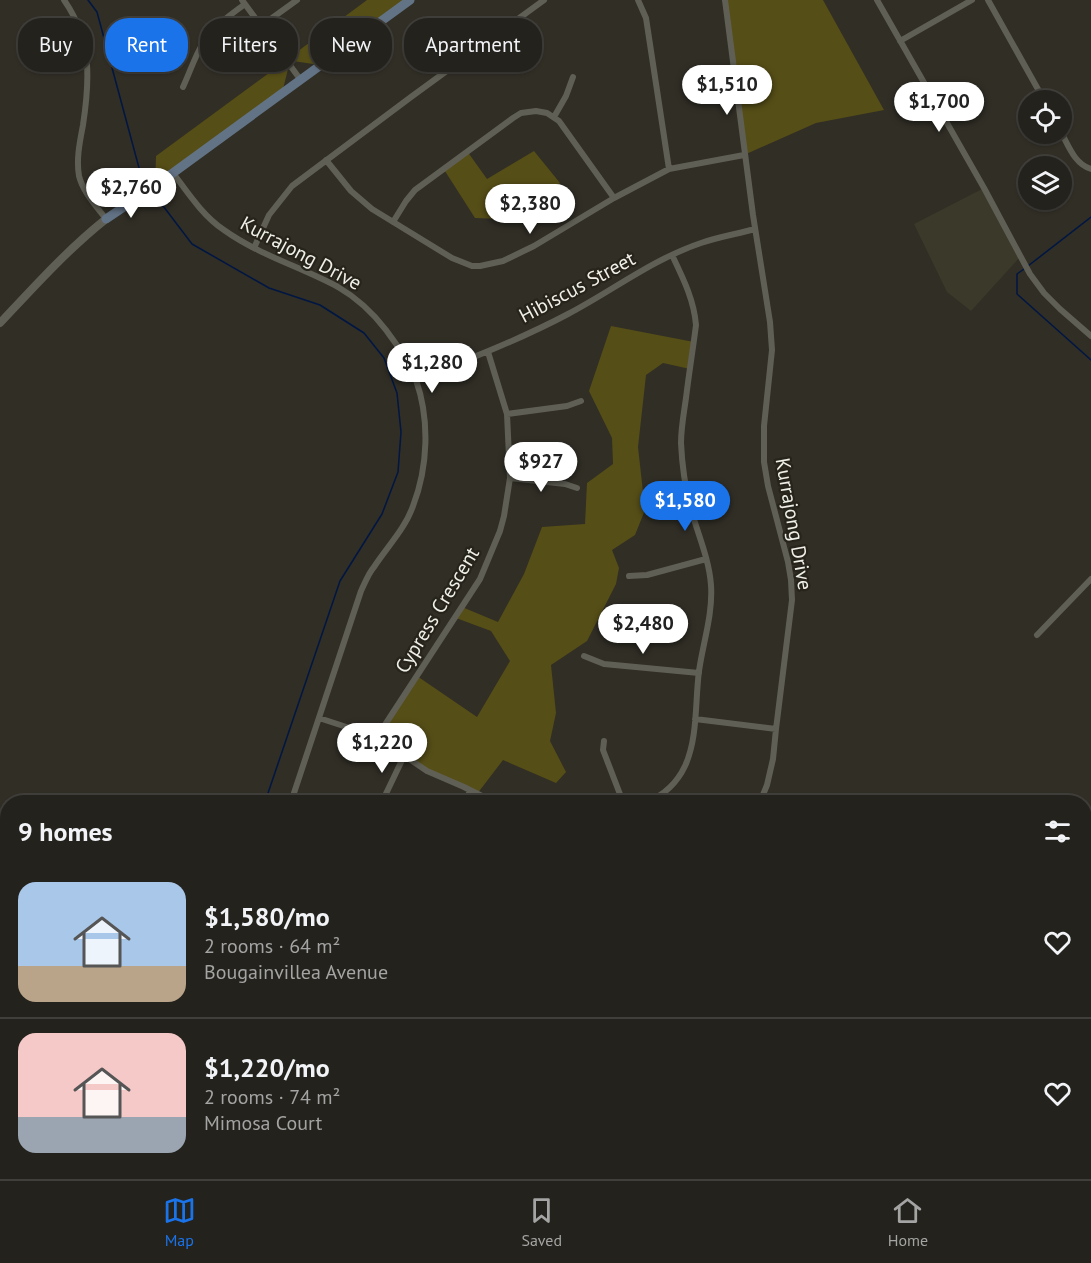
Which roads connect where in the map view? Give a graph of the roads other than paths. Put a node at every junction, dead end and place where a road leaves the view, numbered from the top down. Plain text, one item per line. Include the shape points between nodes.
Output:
1 (64, 0) edge
2 (297, 0) edge
3 (410, 0) edge
4 (544, 0) edge
5 (638, 0) edge
6 (725, 0) edge
7 (877, 0) edge
8 (972, 0) edge
9 (988, 0) edge
10 (244, 2) edge
11 (255, 18) edge
12 (272, 18) edge
13 (900, 40) junction
14 (295, 72) edge
15 (573, 77) dead end
16 (300, 79) junction
17 (183, 87) dead end
18 (1038, 90) edge
19 (554, 117) junction
20 (1068, 144) edge
21 (744, 155) junction
22 (326, 160) junction
23 (1089, 168) edge
24 (669, 169) junction
25 (173, 173) junction
26 (614, 198) junction
27 (106, 219) junction
28 (393, 222) junction
29 (754, 230) junction
30 (254, 248) junction
31 (672, 255) junction
32 (0, 323) edge
33 (1090, 333) edge
34 (488, 352) junction
35 (416, 380) junction
36 (581, 401) dead end
37 (507, 414) junction
38 (510, 478) junction
39 (577, 488) dead end
40 (706, 560) junction
41 (629, 576) dead end
42 (1091, 579) edge
43 (1037, 635) dead end
44 (584, 656) dead end
45 (699, 672) junction
46 (319, 718) junction
47 (695, 719) junction
48 (776, 729) junction
49 (377, 737) junction
50 (604, 741) dead end
51 (404, 756) junction
52 (471, 791) junction
53 (293, 795) edge
54 (385, 795) edge
55 (469, 795) edge
56 (479, 795) edge
57 (620, 795) edge
58 (660, 795) edge
59 (763, 795) edge

1 - 27 street via 87,58 79,177
2 - 12 street
3 - 16 main road
4 - 22 street
5 - 24 street via 646,18
6 - 21 street, Kurrajong Drive
7 - 13 street
8 - 13 street
9 - 18 street
10 - 11 street
10 - 17 street via 202,43
13 - 33 street via 1030,274 1060,309
14 - 16 street
15 - 19 street
16 - 25 main road
19 - 26 street
19 - 28 street via 536,111 513,117 415,190
20 - 23 street via 1076,159
21 - 24 street
21 - 29 street, Kurrajong Drive
22 - 28 street via 351,191
22 - 30 street via 281,199
24 - 26 street
25 - 27 main road
25 - 30 street, Kurrajong Drive via 213,222
26 - 28 street via 534,246 503,261 480,266 452,258
27 - 32 street
29 - 31 street, Hibiscus Street via 701,243
29 - 48 street, Kurrajong Drive via 771,322 764,462 783,539 792,600
30 - 35 street, Kurrajong Drive via 355,298 397,344
31 - 34 street, Hibiscus Street via 566,315
31 - 40 street via 695,312 681,441 689,505
34 - 35 street, Hibiscus Street
34 - 37 street, Cypress Crescent
35 - 46 street, Kurrajong Drive via 424,425 424,466 419,488 403,526 361,591
36 - 37 street
37 - 38 street, Cypress Crescent
38 - 39 street
38 - 49 street, Cypress Crescent via 500,531 480,579
40 - 41 street
40 - 45 street via 711,604
42 - 43 street
44 - 45 street via 604,664
45 - 47 street
46 - 49 street
46 - 53 street, Kurrajong Drive
47 - 48 street
47 - 58 street via 687,764 673,786
48 - 59 street, Kurrajong Drive
49 - 51 street
50 - 57 street via 603,750
51 - 52 street
51 - 54 street
52 - 55 street
52 - 56 street

